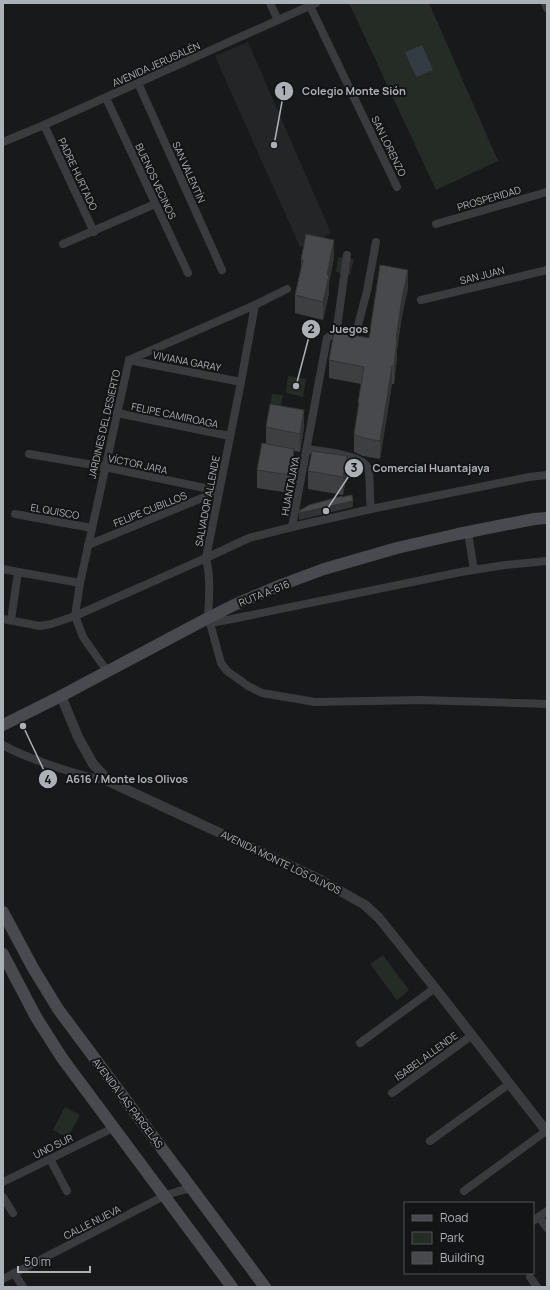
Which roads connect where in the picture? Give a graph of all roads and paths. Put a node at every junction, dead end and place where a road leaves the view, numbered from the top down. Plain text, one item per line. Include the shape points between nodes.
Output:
1 (270, 3) edge
2 (545, 3) edge
3 (313, 4) edge
4 (547, 8) edge
5 (278, 20) junction
6 (138, 83) junction
7 (106, 98) junction
8 (44, 125) junction
9 (3, 142) edge
10 (398, 187) dead end
11 (547, 192) edge
12 (155, 204) junction
13 (436, 224) dead end
14 (94, 232) junction
15 (376, 242) dead end
16 (63, 244) dead end
17 (347, 255) dead end
18 (222, 270) dead end
19 (547, 270) edge
20 (188, 273) dead end
21 (287, 289) dead end
22 (421, 300) dead end
23 (255, 305) junction
24 (336, 335) junction
25 (129, 360) junction
26 (241, 382) junction
27 (117, 413) junction
28 (230, 436) junction
29 (307, 448) junction
30 (29, 454) dead end
31 (105, 467) junction
32 (547, 475) edge
33 (219, 491) junction
34 (371, 509) junction
35 (15, 514) dead end
36 (547, 518) edge
37 (292, 527) junction
38 (92, 528) junction
39 (468, 532) junction
40 (88, 545) junction
41 (206, 558) junction
42 (547, 561) edge
43 (3, 569) edge
44 (474, 570) junction
45 (18, 572) junction
46 (80, 583) junction
47 (74, 616) junction
48 (7, 619) edge
49 (209, 620) junction
50 (107, 671) junction
51 (61, 696) junction
52 (547, 704) edge
53 (3, 725) edge
54 (3, 745) edge
55 (110, 782) junction
56 (3, 912) edge
57 (3, 954) edge
58 (435, 988) junction
59 (472, 1036) junction
60 (360, 1043) dead end
61 (509, 1084) junction
62 (392, 1093) dead end
63 (113, 1128) junction
64 (547, 1132) edge
65 (430, 1141) dead end
66 (50, 1159) junction
67 (3, 1182) edge
68 (192, 1188) junction
69 (66, 1191) dead end
70 (464, 1191) dead end
71 (164, 1196) junction
72 (3, 1197) edge
73 (547, 1211) edge
74 (13, 1213) dead end
75 (536, 1219) edge
76 (547, 1228) edge
77 (14, 1273) junction
78 (530, 1277) dead end
79 (3, 1279) edge
80 (23, 1287) edge
81 (232, 1287) edge
82 (265, 1287) edge
83 (537, 1287) edge

1 - 5 street
2 - 4 street
3 - 5 street, AVENIDA JERUSALÉN
3 - 10 street, SAN LORENZO
5 - 6 street, AVENIDA JERUSALÉN
6 - 7 street, AVENIDA JERUSALÉN
6 - 18 street, SAN VALENTÍN
7 - 8 street, AVENIDA JERUSALÉN
7 - 12 street, BUENOS VECINOS
8 - 9 street, AVENIDA JERUSALÉN
8 - 14 street, PADRE HURTADO
11 - 13 street, PROSPERIDAD
12 - 14 street
12 - 20 street, BUENOS VECINOS
14 - 16 street
15 - 24 street via 357,329 350,334
17 - 24 street
19 - 22 street, SAN JUAN
21 - 23 street, JARDINES DEL DESIERTO
23 - 25 street, JARDINES DEL DESIERTO
23 - 26 street, SALVADOR ALLENDE
24 - 29 street, HUANTAJAYA via 327,338
25 - 26 street, VIVIANA GARAY
25 - 27 street, JARDINES DEL DESIERTO
26 - 28 street, SALVADOR ALLENDE
27 - 28 street, FELIPE CAMIROAGA
27 - 31 street, JARDINES DEL DESIERTO
28 - 33 street, SALVADOR ALLENDE
29 - 34 street, HUANTAJAYA via 356,458 367,466
29 - 37 street, HUANTAJAYA
30 - 31 street, VÍCTOR JARA
31 - 33 street, VÍCTOR JARA
31 - 38 street, JARDINES DEL DESIERTO
32 - 34 street
33 - 40 street, FELIPE CUBILLOS
33 - 41 street, SALVADOR ALLENDE
34 - 37 street
35 - 38 street, EL QUISCO
36 - 39 main road, RUTA A-616
37 - 41 street via 249,538
38 - 40 street, JARDINES DEL DESIERTO
39 - 44 street
39 - 49 main road, RUTA A-616 via 397,548 324,569 234,605
40 - 46 street, JARDINES DEL DESIERTO
41 - 47 street, SALVADOR ALLENDE
41 - 49 street via 210,583
42 - 44 street
43 - 45 street
44 - 49 street via 232,620
45 - 46 street
45 - 48 street
46 - 47 street, JARDINES DEL DESIERTO
47 - 48 street, SALVADOR ALLENDE via 46,626
47 - 50 street via 82,637
49 - 50 main road, RUTA A-616
49 - 52 street via 221,663 237,678 262,693 315,702 420,700
50 - 51 main road, RUTA A-616
51 - 53 main road, RUTA A-616
51 - 55 street, AVENIDA MONTE LOS OLIVOS via 78,737 93,764
54 - 55 street via 56,768
55 - 58 street, AVENIDA MONTE LOS OLIVOS via 319,879 365,905 379,918
56 - 68 main road, AVENIDA LAS PARCELAS via 58,1009
57 - 63 main road via 47,1036
58 - 59 street, AVENIDA MONTE LOS OLIVOS
58 - 60 street
59 - 61 street, AVENIDA MONTE LOS OLIVOS
59 - 62 street, ISABEL ALLENDE
61 - 64 street, AVENIDA MONTE LOS OLIVOS
61 - 65 street
63 - 66 street, UNO SUR
63 - 71 main road
64 - 70 street
66 - 67 street, UNO SUR
66 - 69 street
68 - 71 street, CALLE NUEVA
68 - 82 main road, AVENIDA LAS PARCELAS
71 - 77 street, CALLE NUEVA
71 - 81 main road
72 - 74 street
73 - 75 street
75 - 76 street
77 - 79 street, CALLE NUEVA
77 - 80 street
78 - 83 street

